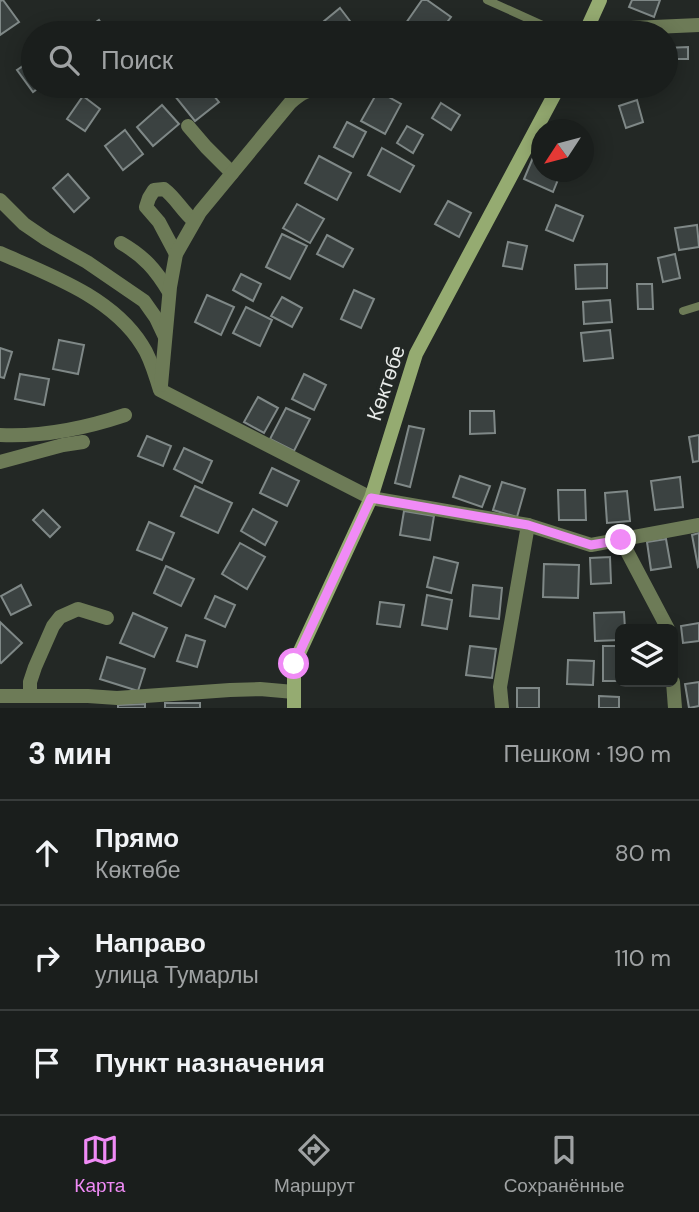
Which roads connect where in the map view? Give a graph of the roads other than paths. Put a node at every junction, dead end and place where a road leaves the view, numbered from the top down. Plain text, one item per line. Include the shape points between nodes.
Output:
1 (487, 0) edge
2 (600, 0) edge
3 (534, 21) edge
4 (591, 21) edge
5 (699, 26) edge
6 (678, 27) edge
7 (296, 98) edge
8 (553, 98) edge
9 (188, 127) dead end
10 (232, 173) junction
11 (0, 200) edge
12 (194, 221) junction
13 (121, 243) dead end
14 (0, 253) edge
15 (176, 254) junction
16 (169, 292) junction
17 (699, 306) edge
18 (683, 311) dead end
19 (165, 338) junction
20 (160, 390) junction
21 (125, 415) dead end
22 (0, 435) edge
23 (82, 442) dead end
24 (0, 462) edge
25 (371, 498) junction
26 (528, 525) junction
27 (699, 526) edge
28 (621, 540) junction
29 (107, 618) dead end
30 (665, 624) edge
31 (673, 687) edge
32 (294, 692) junction
33 (30, 695) junction
34 (0, 696) edge
35 (294, 708) edge
36 (502, 708) edge
37 (675, 708) edge

1 - 3 lane
2 - 4 street
5 - 6 street
7 - 10 street
8 - 25 street, Көктөбе via 416,354
9 - 10 street
10 - 12 street
11 - 19 street via 24,224 144,301
12 - 15 street
12 - 15 street via 164,189 154,190 146,207
13 - 16 street via 157,272
14 - 20 street via 70,285 115,315 143,346
15 - 16 street
16 - 19 street
17 - 18 lane
19 - 20 street
20 - 25 street
21 - 22 street via 48,432
23 - 24 street
25 - 26 street
25 - 32 street, Көктөбе via 294,664
26 - 28 street via 591,545
26 - 36 street via 500,687
27 - 28 street
28 - 30 street
29 - 33 street via 78,609 60,617 35,667
31 - 37 street
32 - 33 street via 260,689 117,698
32 - 35 street, Көктөбе
33 - 34 street

